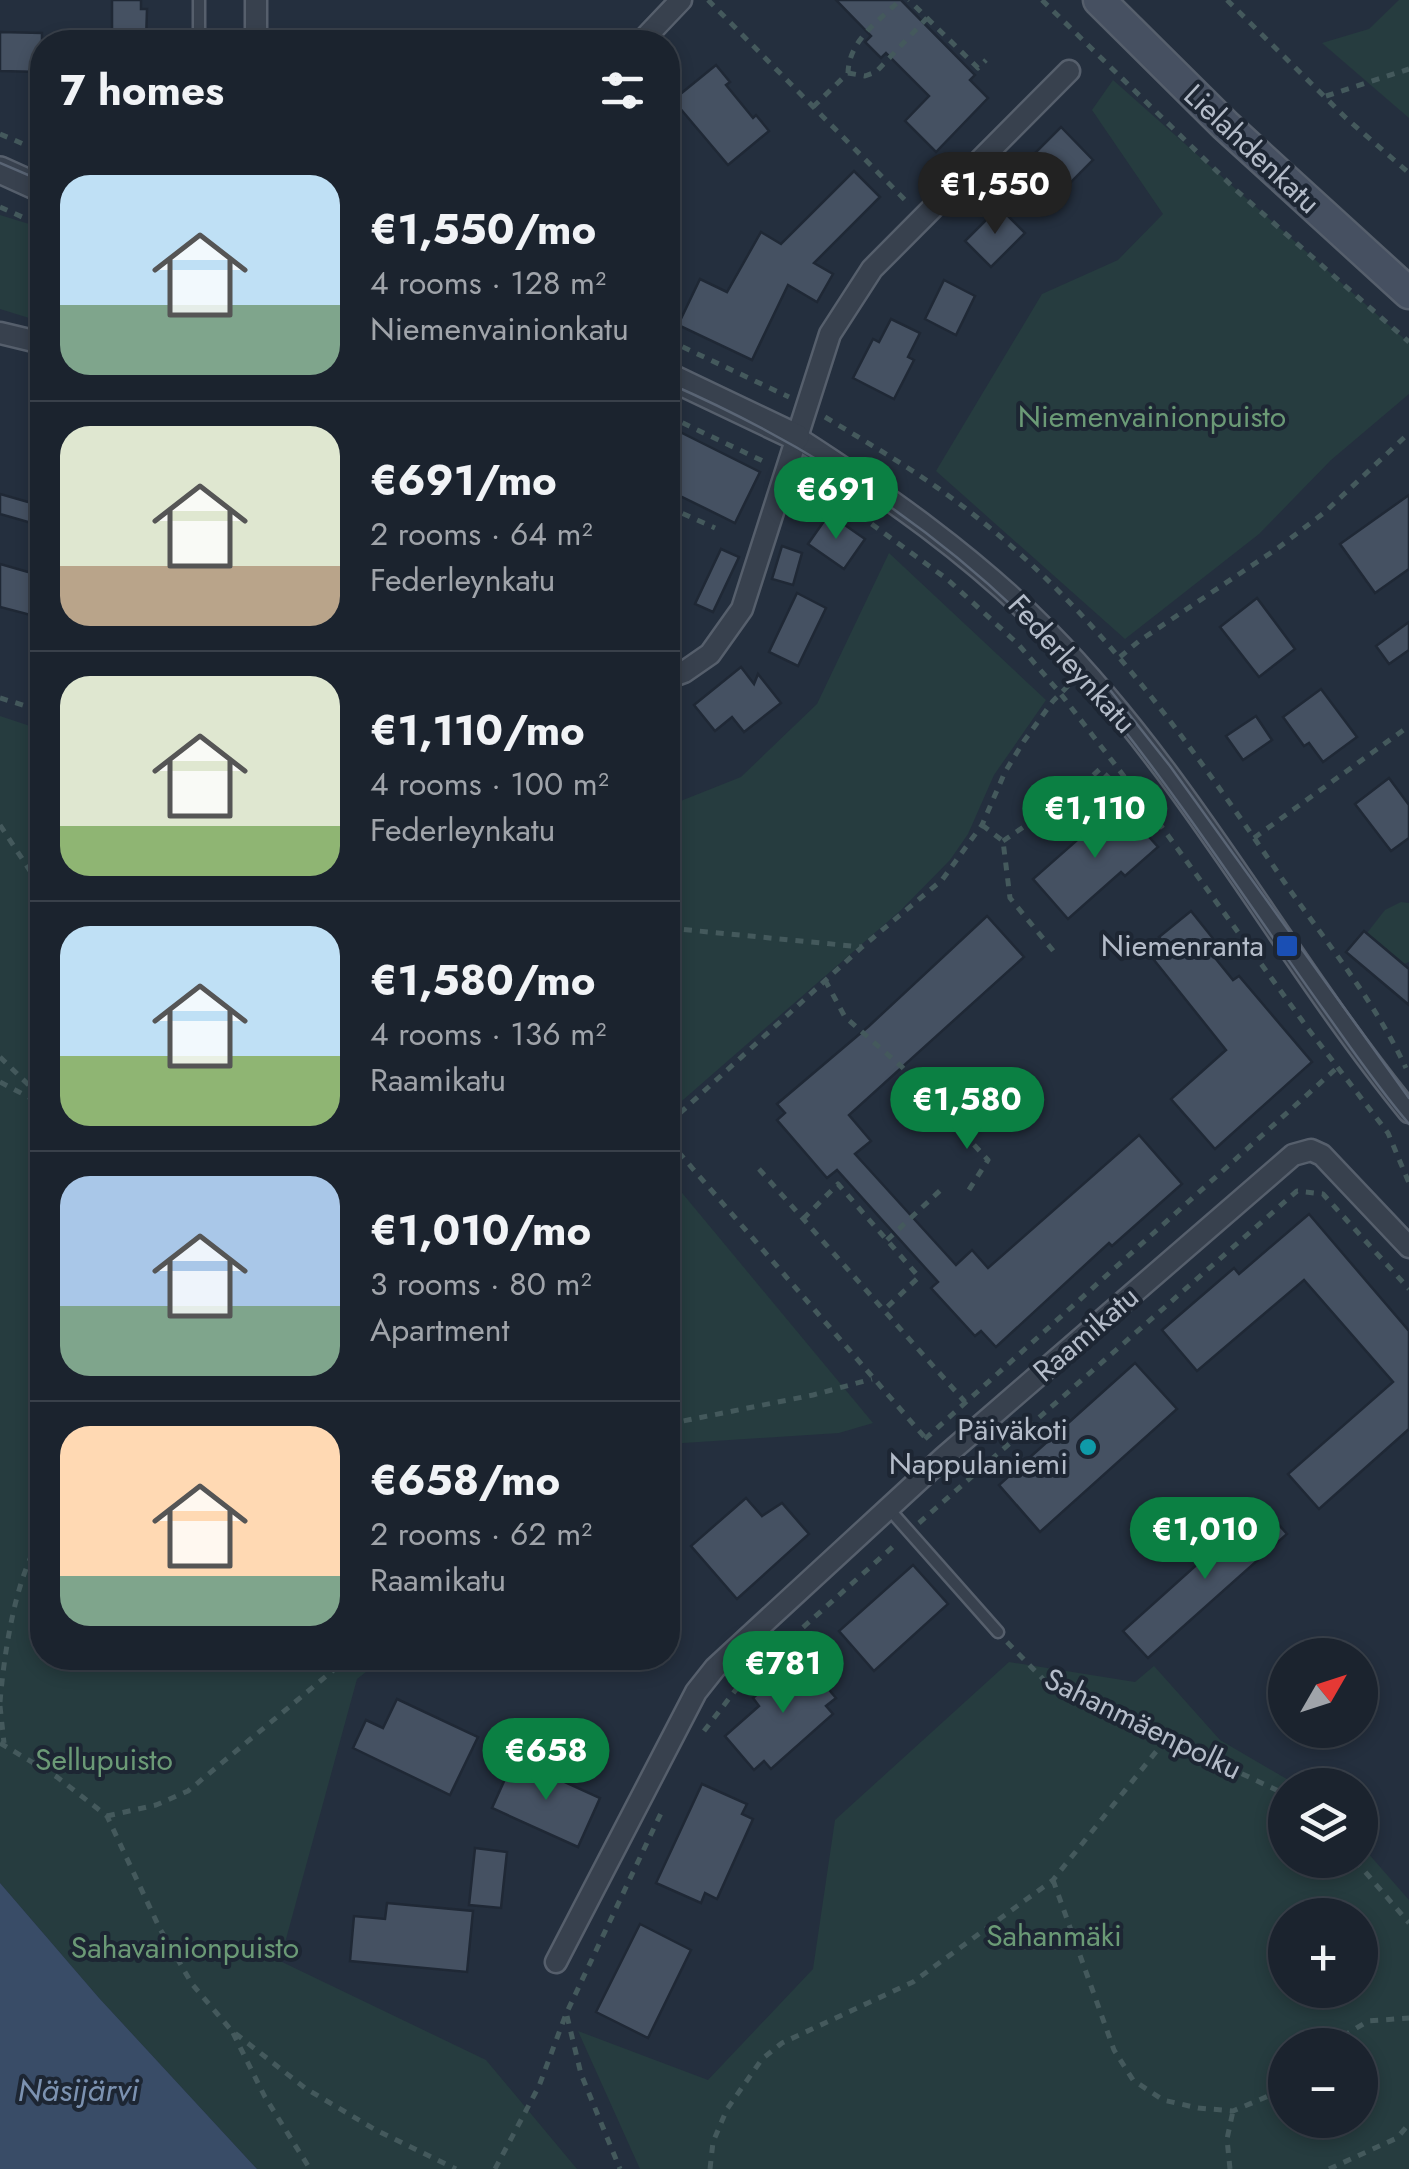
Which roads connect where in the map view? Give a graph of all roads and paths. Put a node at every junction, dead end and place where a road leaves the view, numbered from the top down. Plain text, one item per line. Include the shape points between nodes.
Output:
1 (199, 0) edge
2 (256, 0) edge
3 (681, 0) edge
4 (708, 0) edge
5 (900, 0) edge
6 (909, 0) edge
7 (1042, 0) edge
8 (1099, 0) edge
9 (1227, 0) edge
10 (928, 18) junction
11 (199, 30) edge
12 (256, 30) edge
13 (652, 30) edge
14 (986, 60) dead end
15 (1409, 69) edge
16 (1070, 72) dead end
17 (848, 74) junction
18 (1324, 97) junction
19 (813, 107) junction
20 (0, 134) edge
21 (30, 147) edge
22 (0, 170) edge
23 (1409, 173) edge
24 (30, 183) edge
25 (0, 207) edge
26 (923, 218) junction
27 (30, 221) edge
28 (1409, 293) edge
29 (0, 333) edge
30 (30, 341) edge
31 (1409, 342) edge
32 (680, 382) edge
33 (680, 422) edge
34 (1409, 433) edge
35 (796, 437) junction
36 (785, 472) junction
37 (680, 512) edge
38 (715, 528) dead end
39 (1120, 658) dead end
40 (680, 674) edge
41 (1060, 693) junction
42 (0, 698) edge
43 (30, 707) edge
44 (1409, 726) edge
45 (1114, 783) dead end
46 (982, 825) junction
47 (0, 826) edge
48 (1254, 838) dead end
49 (1003, 842) junction
50 (1196, 852) dead end
51 (1185, 860) junction
52 (30, 871) edge
53 (680, 929) edge
54 (862, 947) junction
55 (1054, 953) dead end
56 (825, 980) junction
57 (0, 1057) edge
58 (1338, 1066) junction
59 (0, 1082) edge
60 (30, 1088) edge
61 (30, 1096) edge
62 (1409, 1112) edge
63 (680, 1113) edge
64 (680, 1154) edge
65 (758, 1168) dead end
66 (1409, 1182) edge
67 (945, 1186) dead end
68 (965, 1196) dead end
69 (803, 1219) junction
70 (887, 1240) junction
71 (1409, 1247) edge
72 (1409, 1267) edge
73 (1398, 1277) junction
74 (1409, 1289) edge
75 (884, 1310) junction
76 (872, 1379) junction
77 (965, 1402) junction
78 (680, 1422) edge
79 (888, 1509) junction
80 (909, 1532) junction
81 (30, 1558) edge
82 (998, 1632) joint
83 (333, 1670) edge
84 (0, 1704) edge
85 (1166, 1738) junction
86 (2, 1743) edge
87 (694, 1744) dead end
88 (1268, 1786) edge
89 (666, 1804) dead end
90 (107, 1816) junction
91 (1370, 1878) edge
92 (1053, 1880) junction
93 (1409, 1923) edge
94 (556, 1962) dead end
95 (566, 2014) junction
96 (1409, 2018) edge
97 (1357, 2028) edge
98 (232, 2030) junction
99 (1268, 2097) edge
100 (1233, 2110) junction
101 (1409, 2124) edge
102 (310, 2169) edge
103 (456, 2169) edge
104 (495, 2169) edge
105 (620, 2169) edge
106 (710, 2169) edge
107 (1230, 2169) edge
108 (1329, 2169) edge

1 - 11 lane
2 - 12 street
3 - 13 street
4 - 19 path
5 - 17 path via 858,41 848,56
6 - 10 path
7 - 31 path via 1236,190
8 - 28 main road, Lielahdenkatu
9 - 18 path
10 - 14 path via 978,68
10 - 17 path via 876,72
15 - 18 path
16 - 26 street
17 - 19 path
18 - 23 path
19 - 26 path
20 - 21 path
22 - 24 street
25 - 27 path
26 - 35 street via 872,269 830,334
29 - 30 street
32 - 35 street, Federleynkatu
33 - 36 path
34 - 39 path via 1294,536
35 - 36 street
35 - 62 street, Federleynkatu via 926,524 1061,646 1157,761
36 - 40 street via 742,608 710,654
36 - 41 path via 946,578
37 - 38 path
41 - 46 path via 1005,772
41 - 51 path
42 - 43 path
44 - 48 path
45 - 49 path via 1100,769
46 - 49 path
46 - 54 path via 942,880
47 - 52 path
49 - 55 path via 1010,898
50 - 51 path
51 - 58 path
53 - 54 path
54 - 56 path
56 - 63 path
56 - 68 path via 846,1017 988,1160
57 - 60 path
58 - 66 path via 1388,1133
58 - 77 path
59 - 61 path
64 - 76 path
65 - 69 path
67 - 70 path
69 - 70 path via 838,1184
69 - 75 path
70 - 75 path via 919,1277
71 - 79 street, Raamikatu via 1331,1163 1311,1150 1293,1155
72 - 73 path
73 - 74 path
73 - 80 path via 1323,1194 1297,1191
75 - 77 path
76 - 77 path via 926,1439
76 - 78 path
79 - 80 lane
79 - 94 street, Raamikatu via 696,1692
80 - 82 lane
80 - 87 path via 742,1684
81 - 84 path via 6,1643
82 - 85 path, Sahanmäenpolku via 1045,1682
83 - 90 path via 188,1790
84 - 86 path
85 - 88 path, Sahanmäenpolku
85 - 92 path
86 - 90 path
89 - 95 path
90 - 98 path via 158,1927 192,1984
91 - 93 path
92 - 100 path via 1114,2050 1132,2080 1163,2100
92 - 106 path via 913,1982 782,2043 762,2059 727,2109
95 - 104 path via 539,2086
95 - 105 path via 580,2074
96 - 97 path
98 - 102 path
98 - 103 path via 305,2088
99 - 100 path
100 - 107 path via 1226,2139
101 - 108 path via 1397,2138

